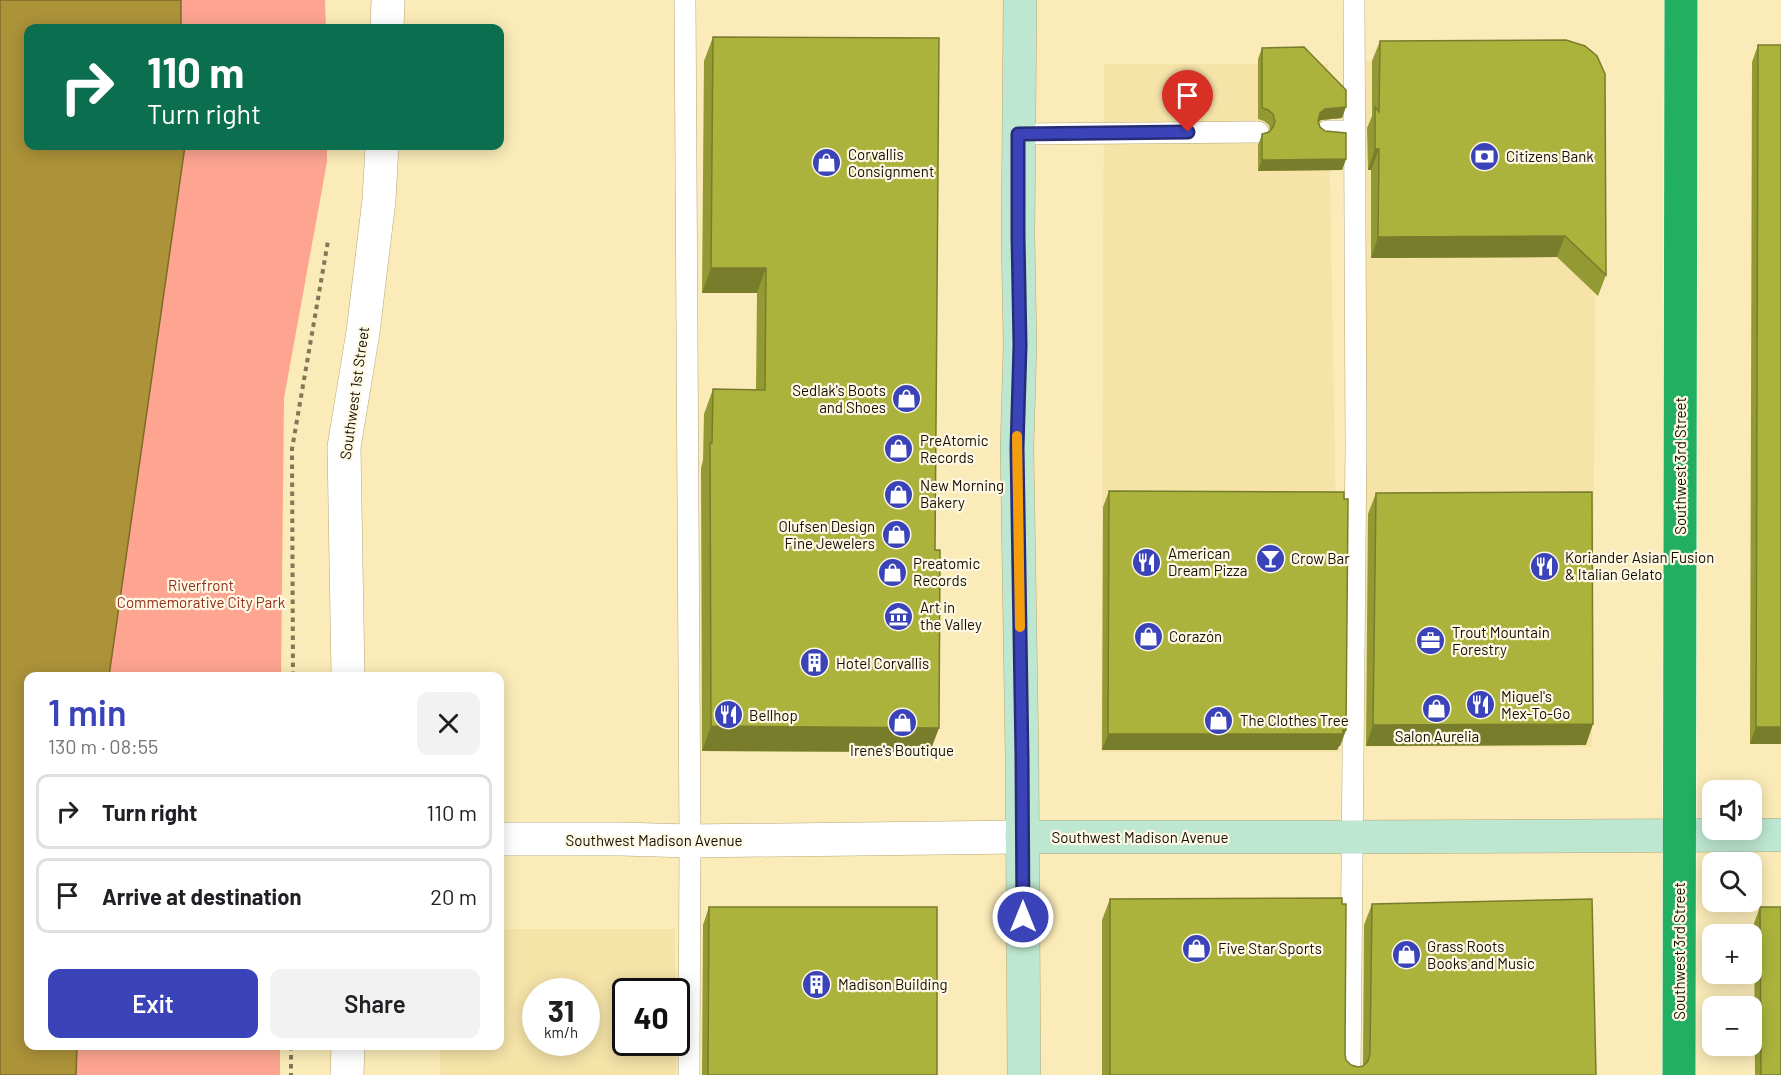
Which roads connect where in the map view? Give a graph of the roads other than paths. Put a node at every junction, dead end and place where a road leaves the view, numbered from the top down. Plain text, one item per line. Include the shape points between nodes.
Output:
1 (388, 0) edge
2 (685, 0) edge
3 (1020, 0) edge
4 (1354, 0) edge
5 (1681, 0) edge
6 (387, 24) edge
7 (1328, 131) edge
8 (1354, 131) junction
9 (1258, 132) dead end
10 (1018, 134) junction
11 (382, 150) edge
12 (348, 672) edge
13 (1679, 834) junction
14 (1781, 835) edge
15 (1022, 837) junction
16 (1353, 837) junction
17 (504, 839) edge
18 (690, 841) junction
19 (348, 1050) edge
20 (347, 1075) edge
21 (689, 1075) edge
22 (1024, 1075) edge
23 (1350, 1075) edge
24 (1679, 1075) edge

1 - 6 street
2 - 18 lane
3 - 10 street
4 - 8 lane
5 - 13 highway, Southwest 3rd Street
7 - 8 lane
8 - 16 lane
9 - 10 lane
10 - 15 street
11 - 12 street, Southwest 1st Street via 363,332 344,447
13 - 14 street, Southwest Madison Avenue
13 - 16 street, Southwest Madison Avenue
13 - 24 highway, Southwest 3rd Street
15 - 16 street, Southwest Madison Avenue
15 - 18 street, Southwest Madison Avenue
15 - 22 street
16 - 23 lane
17 - 18 street, Southwest Madison Avenue
18 - 21 lane
19 - 20 street

